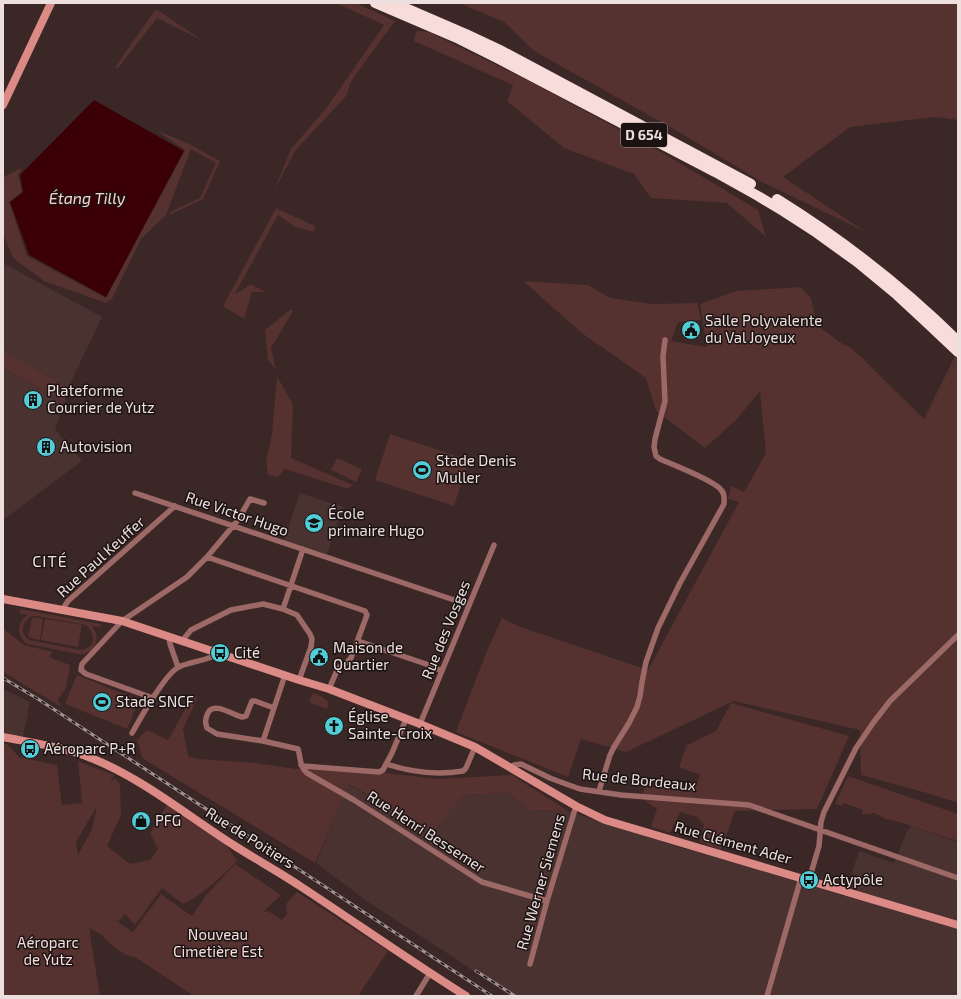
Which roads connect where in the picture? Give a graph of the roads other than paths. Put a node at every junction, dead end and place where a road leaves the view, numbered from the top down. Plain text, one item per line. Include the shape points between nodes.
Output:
1 (51, 3) edge
2 (375, 3) edge
3 (394, 3) edge
4 (408, 13) junction
5 (423, 19) junction
6 (3, 105) edge
7 (665, 340) dead end
8 (958, 341) edge
9 (958, 352) edge
10 (135, 493) dead end
11 (264, 503) dead end
12 (175, 506) junction
13 (233, 526) junction
14 (494, 545) dead end
15 (303, 549) junction
16 (207, 557) junction
17 (291, 586) junction
18 (3, 599) edge
19 (468, 605) junction
20 (283, 609) junction
21 (62, 610) junction
22 (122, 621) junction
23 (958, 634) edge
24 (169, 637) junction
25 (182, 641) junction
26 (358, 641) junction
27 (220, 653) junction
28 (178, 667) junction
29 (442, 671) junction
30 (285, 675) junction
31 (299, 680) junction
32 (329, 689) junction
33 (153, 698) junction
34 (274, 708) junction
35 (406, 718) junction
36 (420, 724) junction
37 (132, 733) dead end
38 (3, 737) edge
39 (262, 741) junction
40 (475, 746) junction
41 (386, 764) junction
42 (301, 765) junction
43 (510, 768) junction
44 (600, 791) junction
45 (576, 806) junction
46 (820, 830) junction
47 (958, 878) edge
48 (805, 879) junction
49 (547, 901) junction
50 (958, 925) edge
51 (530, 964) dead end
52 (430, 974) junction
53 (416, 996) edge
54 (466, 996) edge
55 (767, 996) edge

1 - 6 street
2 - 4 highway, D 654
3 - 4 highway, D 654
4 - 5 highway, D 654
5 - 8 highway, D 654 via 466,34 500,50 780,201 852,250 898,286
5 - 9 highway, D 654 via 771,204 857,262 903,300
7 - 44 street via 665,400 655,440 656,456 718,487 724,495 724,504 658,628 646,662 637,707 610,755
10 - 12 street, Rue Victor Hugo
11 - 13 street via 250,499
12 - 13 street, Rue Victor Hugo
12 - 21 street, Rue Paul Keuffer via 68,601
13 - 15 street, Rue Victor Hugo
13 - 16 street
14 - 19 street, Rue des Vosges
15 - 17 street
15 - 19 street, Rue Victor Hugo
16 - 17 street
16 - 22 street via 187,577
17 - 20 street
17 - 26 street via 365,611 367,615
18 - 21 street
19 - 29 street, Rue des Vosges
20 - 25 street via 263,604 231,610 191,630
20 - 31 street via 297,615 312,640
21 - 22 street
22 - 24 street
22 - 33 street via 82,664 81,670
23 - 46 street via 872,723 843,772 824,812
24 - 25 street
24 - 28 street
25 - 27 street
26 - 29 street
26 - 32 street via 351,658 338,668
27 - 28 street via 213,658
27 - 30 street
28 - 33 street
29 - 36 street, Rue des Vosges
30 - 31 street
30 - 34 street
31 - 32 street
32 - 35 street
33 - 37 street
34 - 39 street
34 - 39 street via 255,701 252,702 246,716 212,708 206,717 207,728 217,734
35 - 36 street
35 - 41 street
36 - 40 street
38 - 52 street, Rue de Poitiers via 70,751 116,770 287,878
39 - 42 street via 298,749
40 - 41 street via 463,771 438,773
40 - 43 street
41 - 42 street via 379,772
42 - 49 street, Rue Henri Bessemer via 307,773 482,882
43 - 44 street, Rue de Bordeaux via 521,764 580,789
43 - 45 street, Rue Clément Ader
44 - 46 street, Rue de Bordeaux via 621,795 750,805
45 - 48 street, Rue Clément Ader via 605,820
45 - 49 street, Rue Werner Siemens
46 - 47 street, Rue de Bordeaux
46 - 48 street via 819,846
48 - 50 street, Rue Clément Ader
48 - 55 street
49 - 51 street, Rue Werner Siemens
52 - 53 street
52 - 54 street, Rue de Poitiers

